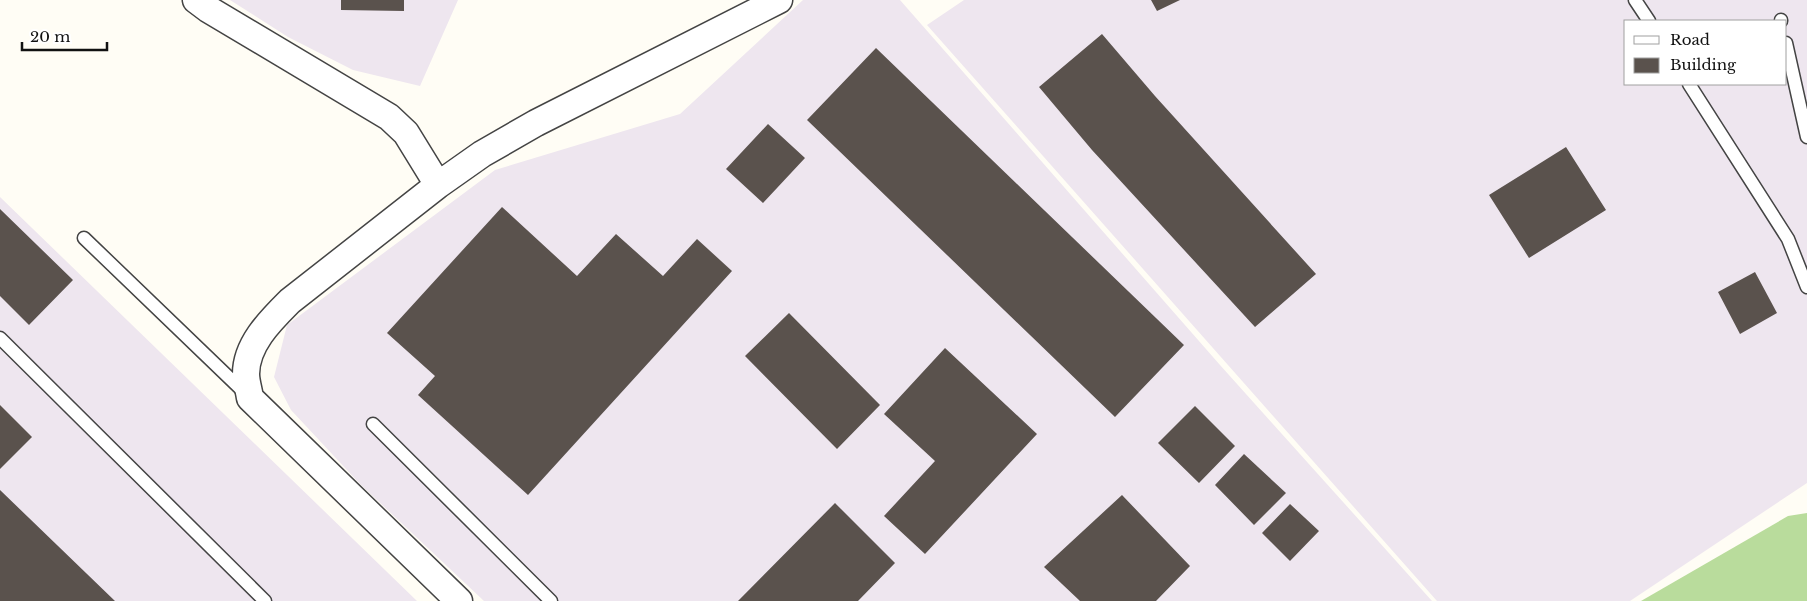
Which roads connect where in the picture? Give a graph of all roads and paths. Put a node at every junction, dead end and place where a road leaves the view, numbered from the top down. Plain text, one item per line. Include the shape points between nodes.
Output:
1 (196, 0) edge
2 (779, 0) edge
3 (1635, 0) edge
4 (1647, 20) edge
5 (1787, 47) edge
6 (1689, 85) edge
7 (1807, 137) edge
8 (438, 185) junction
9 (84, 238) dead end
10 (1807, 287) edge
11 (0, 338) edge
12 (250, 398) junction
13 (373, 424) dead end
14 (265, 601) edge
15 (459, 601) edge
16 (551, 601) edge

1 - 8 street via 389,117 406,133
2 - 8 street via 536,123 482,154
3 - 4 lane
5 - 7 lane
6 - 10 lane via 1788,239
8 - 12 street via 290,301 269,322 248,359 246,374
9 - 12 lane
11 - 14 lane
12 - 15 street
13 - 16 lane

